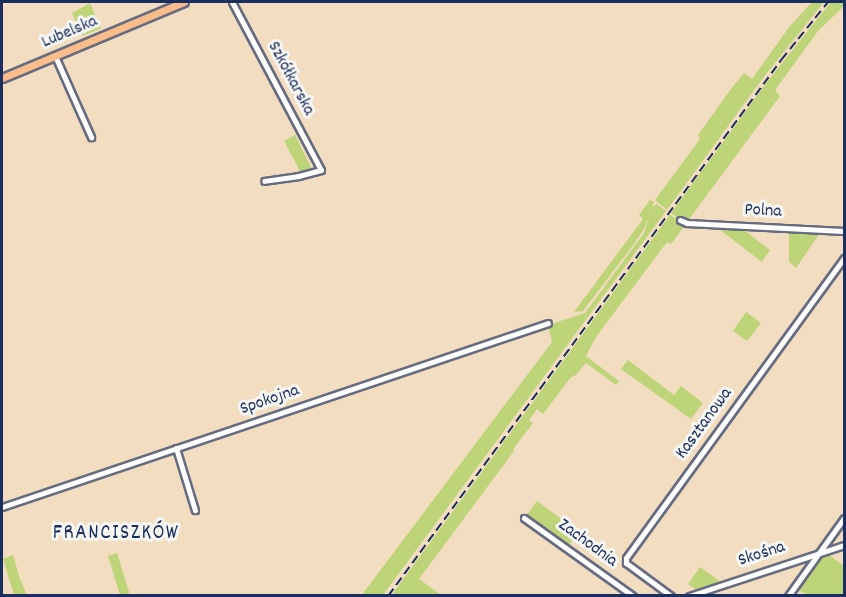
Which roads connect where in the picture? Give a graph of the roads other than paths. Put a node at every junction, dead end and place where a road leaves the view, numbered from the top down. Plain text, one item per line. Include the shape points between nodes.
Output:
1 (184, 2) edge
2 (232, 2) edge
3 (55, 56) junction
4 (2, 78) edge
5 (92, 137) dead end
6 (264, 181) dead end
7 (680, 220) dead end
8 (844, 231) edge
9 (844, 258) edge
10 (549, 323) dead end
11 (176, 448) junction
12 (2, 507) edge
13 (195, 510) dead end
14 (524, 518) dead end
15 (844, 518) edge
16 (844, 545) edge
17 (819, 553) junction
18 (633, 596) edge
19 (671, 596) edge
20 (689, 596) edge
21 (788, 596) edge

1 - 3 main road, Lubelska
2 - 6 street, Szkółkarska via 321,170
3 - 4 main road, Lubelska
3 - 5 street
7 - 8 street, Polna
9 - 19 street, Kasztanowa via 626,558 626,563
10 - 11 street, Spokojna
11 - 12 street, Spokojna
11 - 13 street
14 - 18 street, Zachodnia
15 - 17 street
16 - 17 street, Skośna
17 - 20 street, Skośna
17 - 21 street

